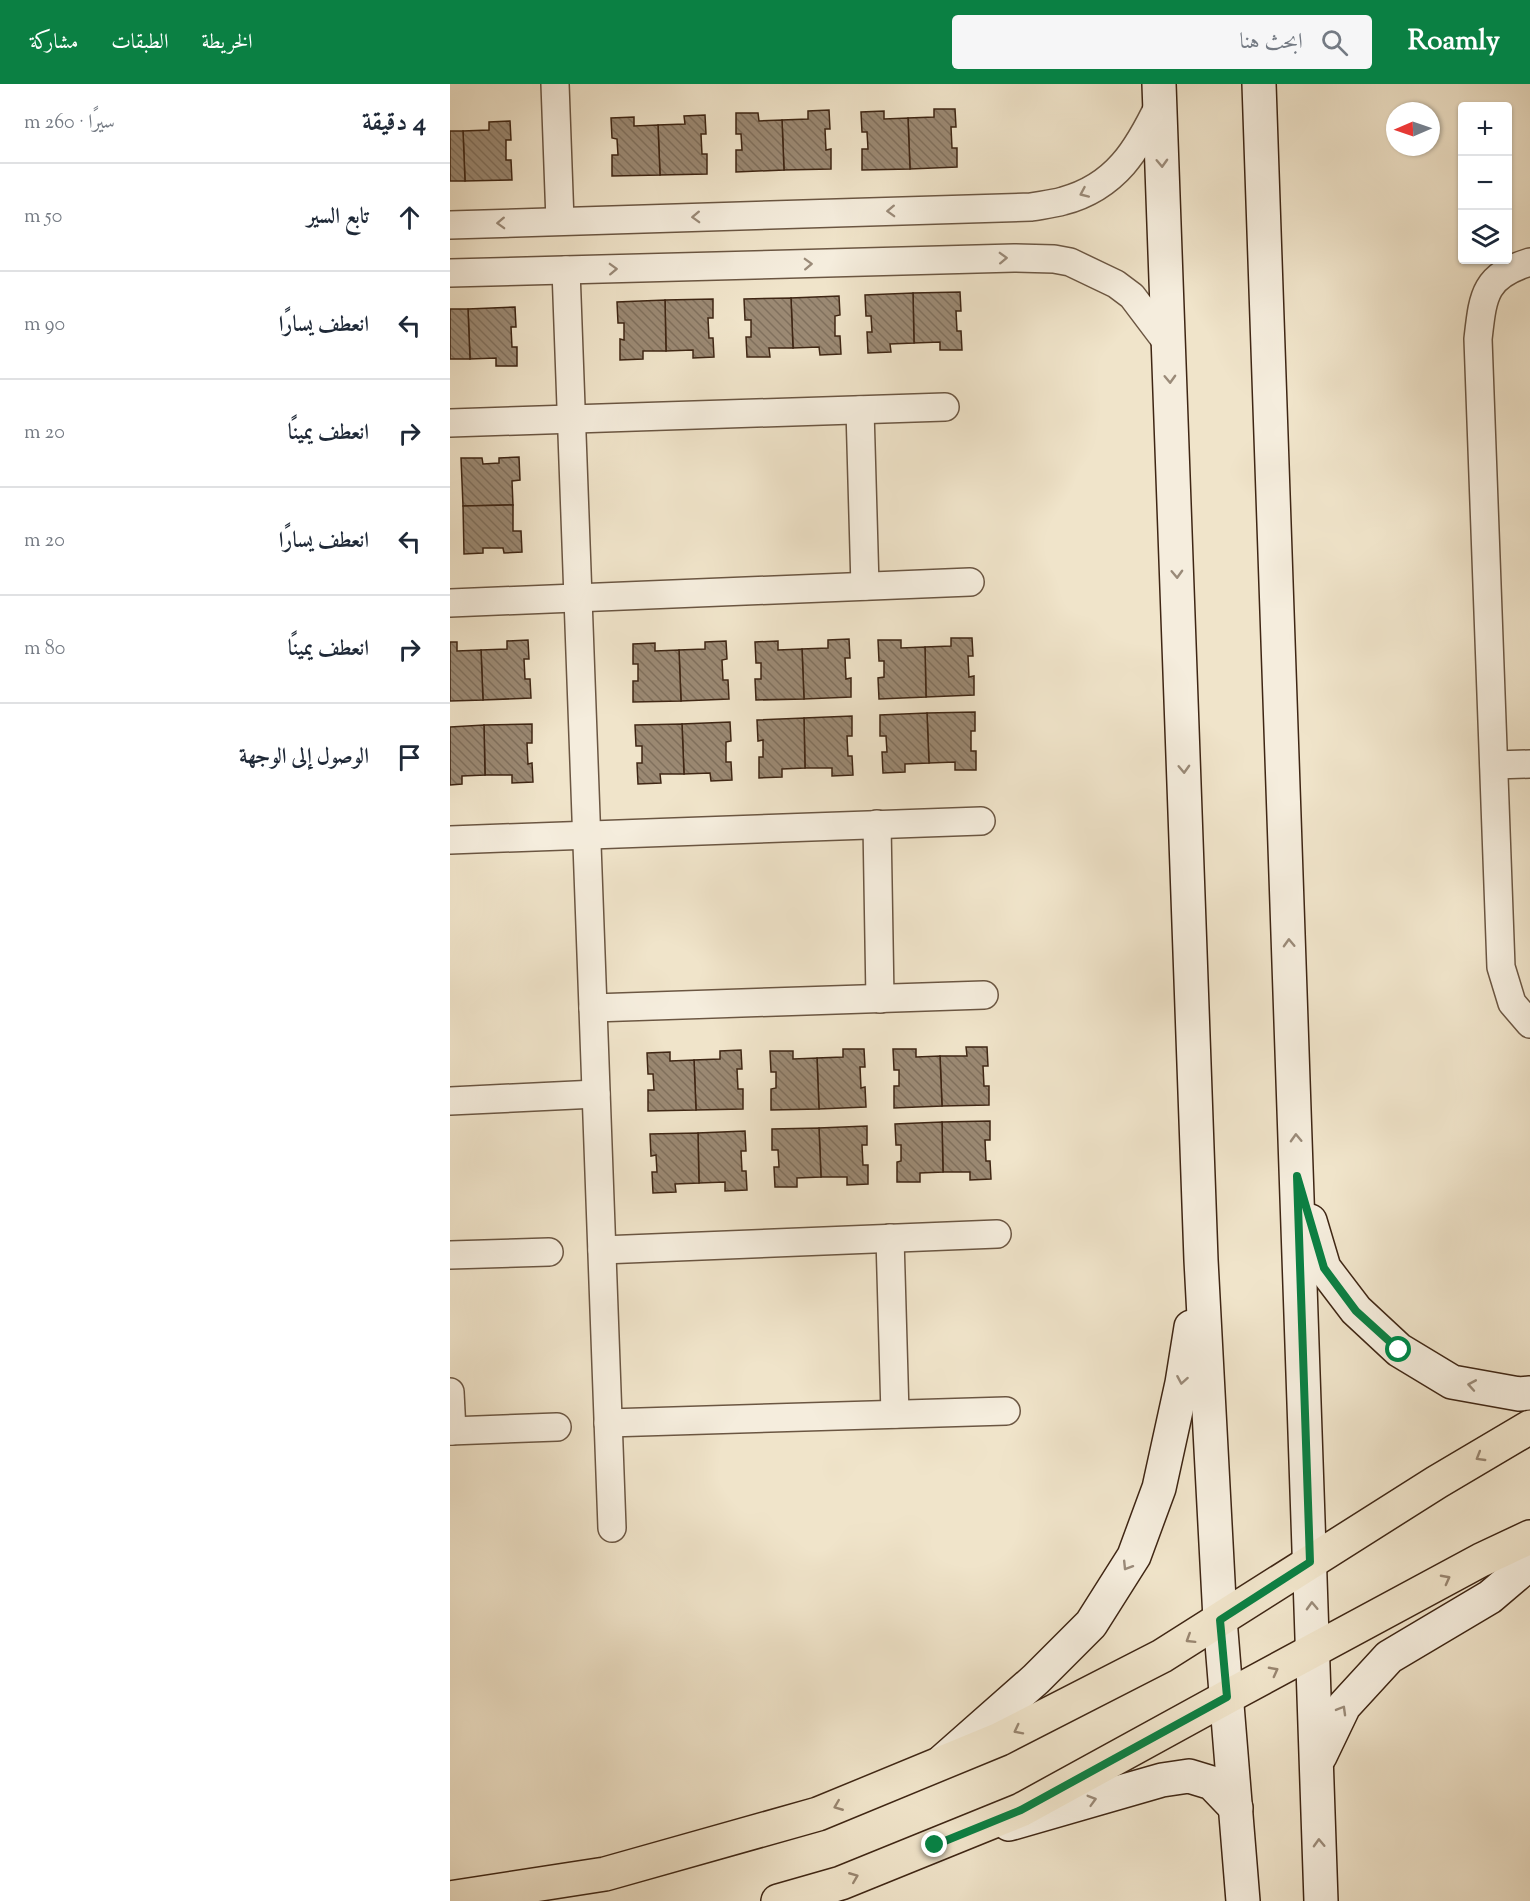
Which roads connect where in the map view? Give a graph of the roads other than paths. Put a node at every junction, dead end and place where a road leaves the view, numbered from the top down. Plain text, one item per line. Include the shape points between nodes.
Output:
1 (555, 84) edge
2 (1259, 84) edge
3 (1159, 93) edge
4 (560, 221) junction
5 (450, 225) edge
6 (1530, 262) edge
7 (566, 270) junction
8 (450, 273) edge
9 (1169, 345) junction
10 (945, 407) dead end
11 (860, 410) junction
12 (571, 419) junction
13 (450, 423) edge
14 (970, 582) dead end
15 (865, 586) junction
16 (578, 598) junction
17 (450, 603) edge
18 (1530, 764) edge
19 (1494, 765) junction
20 (981, 821) dead end
21 (877, 824) junction
22 (587, 835) junction
23 (450, 840) edge
24 (984, 995) dead end
25 (880, 999) junction
26 (593, 1008) junction
27 (1530, 1024) edge
28 (596, 1094) junction
29 (450, 1101) edge
30 (1297, 1176) junction
31 (997, 1234) dead end
32 (890, 1238) junction
33 (602, 1250) junction
34 (549, 1252) dead end
35 (450, 1255) edge
36 (1201, 1260) junction
37 (450, 1392) edge
38 (1530, 1393) edge
39 (1006, 1411) dead end
40 (895, 1414) junction
41 (608, 1423) junction
42 (557, 1427) dead end
43 (1530, 1427) edge
44 (451, 1431) edge
45 (612, 1528) dead end
46 (1530, 1537) edge
47 (1310, 1562) junction
48 (1530, 1563) edge
49 (1220, 1620) junction
50 (1314, 1650) junction
51 (1227, 1697) junction
52 (940, 1763) junction
53 (1317, 1763) junction
54 (1236, 1808) junction
55 (935, 1845) junction
56 (450, 1898) edge
57 (778, 1901) edge
58 (1243, 1901) edge
59 (1321, 1901) edge

1 - 4 street
30 -> 2 main road
3 -> 4 street via 1137,148 1119,169 1104,183 1064,201 1031,207
3 -> 9 main road
4 -> 5 street
6 - 19 street via 1510,268 1490,285 1482,307 1478,339
7 - 8 street
7 -> 9 street via 1054,259 1070,262 1116,284 1132,296
7 - 12 street
9 -> 36 main road
10 - 11 street
11 - 12 street
11 - 15 street
12 - 13 street
12 - 16 street
14 - 15 street
15 - 16 street
16 - 17 street
16 - 22 street
18 - 19 street
19 - 27 street via 1501,967 1512,1003
20 - 21 street
21 - 22 street
21 - 25 street
22 - 23 street
22 - 26 street
24 - 25 street
25 - 26 street
26 - 28 street
28 - 29 street
28 - 33 street
38 -> 30 main road via 1452,1382 1399,1350 1356,1311 1324,1268
30 - 47 main road
31 - 32 street
32 - 33 street
32 - 40 street
33 - 41 street
34 - 35 street
36 - 49 main road
36 -> 52 main road via 1182,1383 1159,1488 1134,1556 1091,1624 1036,1679
37 - 44 street
39 - 40 street
40 - 41 street
41 - 45 street
42 - 44 street
43 -> 47 main road
50 -> 46 main road
47 - 49 main road
50 -> 47 main road
53 -> 48 main road via 1344,1706 1389,1657 1490,1597
49 - 51 main road
49 -> 52 main road via 1162,1656 1000,1739
51 -> 50 main road
50 - 53 main road
51 - 54 main road
51 - 55 main road via 1021,1810
52 -> 56 main road via 818,1814 605,1874
59 -> 53 main road
55 -> 54 main road via 1162,1780 1189,1776 1212,1784
54 - 58 main road
57 -> 55 main road via 841,1883

